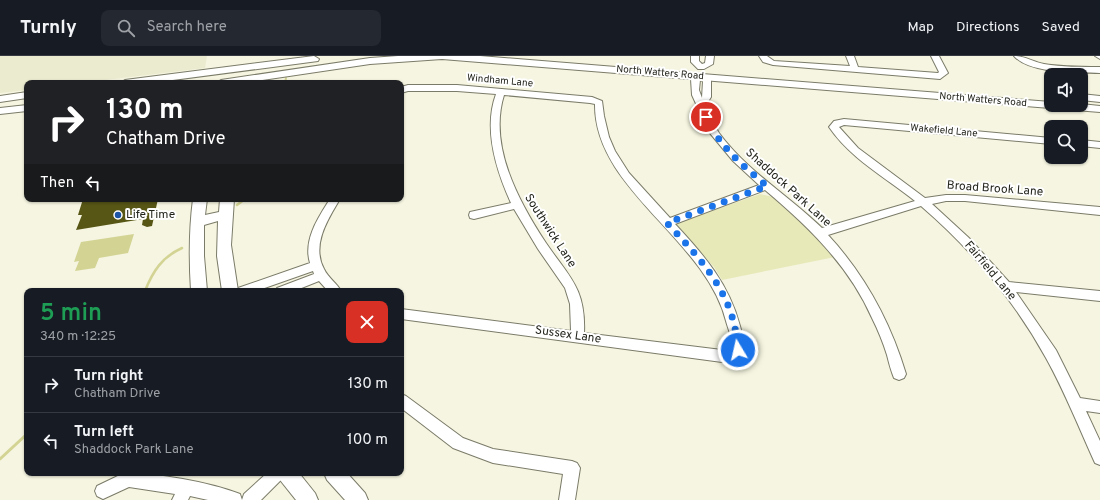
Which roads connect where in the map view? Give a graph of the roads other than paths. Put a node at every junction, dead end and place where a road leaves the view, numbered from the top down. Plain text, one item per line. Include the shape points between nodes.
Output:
1 (244, 56) edge
2 (341, 56) edge
3 (569, 56) edge
4 (695, 56) edge
5 (710, 56) edge
6 (763, 56) edge
7 (850, 56) edge
8 (936, 56) edge
9 (1018, 56) edge
10 (221, 67) junction
11 (243, 68) junction
12 (855, 69) junction
13 (1100, 70) edge
14 (701, 72) junction
15 (143, 80) edge
16 (220, 80) edge
17 (244, 80) edge
18 (250, 80) edge
19 (404, 89) edge
20 (501, 92) junction
21 (1044, 95) edge
22 (24, 96) edge
23 (1088, 98) edge
24 (0, 99) edge
25 (1100, 99) edge
26 (24, 108) edge
27 (1100, 109) edge
28 (0, 111) edge
29 (837, 123) joint
30 (1044, 140) edge
31 (1088, 145) edge
32 (1098, 147) edge
33 (767, 186) junction
34 (200, 202) edge
35 (227, 202) edge
36 (332, 202) edge
37 (923, 202) junction
38 (517, 205) junction
39 (1100, 211) edge
40 (225, 215) junction
41 (474, 216) dead end
42 (197, 222) junction
43 (667, 223) junction
44 (820, 233) junction
45 (318, 271) junction
46 (1005, 287) junction
47 (199, 288) edge
48 (229, 288) edge
49 (253, 288) edge
50 (287, 288) edge
51 (332, 288) edge
52 (1100, 296) edge
53 (404, 314) edge
54 (577, 336) junction
55 (899, 374) dead end
56 (404, 402) edge
57 (1075, 404) junction
58 (1100, 407) edge
59 (1100, 458) edge
60 (275, 476) edge
61 (289, 476) edge
62 (337, 476) edge
63 (103, 491) dead end
64 (183, 494) edge
65 (234, 500) edge
66 (250, 500) edge
67 (308, 500) edge
68 (358, 500) edge
69 (567, 500) edge

1 - 11 main road
2 - 11 main road
3 - 14 main road, North Watters Road
4 - 14 street via 695,62
5 - 14 street via 710,64
6 - 12 street via 773,63
7 - 12 street
8 - 12 street via 944,73 942,75
9 - 13 street via 1027,63 1039,66
10 - 11 main road
10 - 15 main road
10 - 16 main road
11 - 17 main road
14 - 18 main road, North Watters Road via 442,56 370,61
14 - 21 main road, North Watters Road
14 - 27 main road, North Watters Road
14 - 33 street, Shaddock Park Lane via 707,80 707,97 702,105 710,124 721,142
19 - 20 street, Windham Lane via 438,87
20 - 38 street, Southwick Lane via 496,118 498,152 507,185
20 - 43 street, Windham Lane via 597,102 600,105 601,125 610,151 625,175
22 - 24 main road
23 - 25 main road
26 - 28 main road
29 - 30 street, Wakefield Lane
29 - 37 street, Fairfield Lane via 834,127 852,148
31 - 32 street
33 - 43 street
33 - 44 street, Shaddock Park Lane
34 - 42 main road
35 - 40 main road
36 - 45 street via 317,233 314,251
37 - 39 street, Broad Brook Lane via 965,198
37 - 44 street, Broad Brook Lane
37 - 46 street, Fairfield Lane via 966,242
38 - 41 street
38 - 54 street, Southwick Lane via 569,283 577,307
40 - 42 main road
40 - 48 main road via 224,258
42 - 47 main road
43 - 54 street, Sussex Lane via 705,265 722,291 729,308 739,345 738,350 727,357
44 - 55 street, Shaddock Park Lane via 866,292 888,339
45 - 49 street
45 - 50 street
45 - 51 street
46 - 52 street
46 - 57 street, Fairfield Lane via 1042,340
53 - 54 street, Sussex Lane
56 - 69 street via 458,443 493,456 572,468
57 - 58 street
57 - 59 street, Fairfield Lane
60 - 66 street
61 - 67 main road
62 - 68 main road
63 - 64 street via 128,479
64 - 65 street via 204,491

